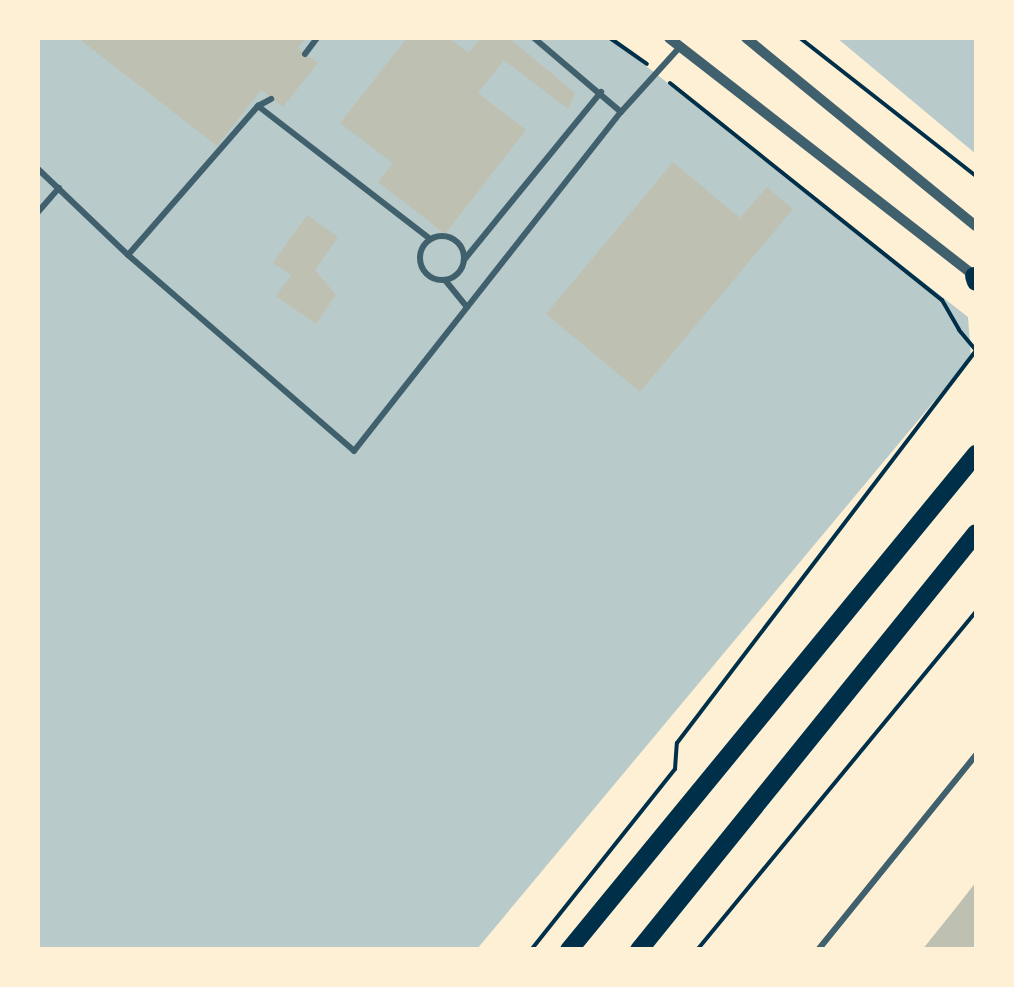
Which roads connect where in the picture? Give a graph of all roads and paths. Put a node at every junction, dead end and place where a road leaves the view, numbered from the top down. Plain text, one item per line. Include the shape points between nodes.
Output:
1 (317, 38) edge
2 (534, 38) edge
3 (610, 38) edge
4 (669, 38) edge
5 (746, 38) edge
6 (800, 38) edge
7 (680, 47) junction
8 (305, 54) dead end
9 (657, 73) junction
10 (601, 92) junction
11 (272, 99) dead end
12 (258, 106) junction
13 (621, 112) junction
14 (38, 169) edge
15 (976, 176) edge
16 (59, 188) junction
17 (38, 212) edge
18 (976, 226) edge
19 (430, 240) junction
20 (128, 256) junction
21 (464, 260) junction
22 (976, 279) edge
23 (444, 280) junction
24 (467, 307) junction
25 (976, 350) edge
26 (976, 454) edge
27 (976, 533) edge
28 (976, 612) edge
29 (976, 755) edge
30 (531, 950) edge
31 (569, 950) edge
32 (639, 950) edge
33 (697, 950) edge
34 (818, 950) edge

1 - 8 lane
2 - 10 lane
3 - 9 path
4 - 7 street
5 - 18 street
6 - 15 path
7 - 9 lane
7 - 22 street
9 - 13 lane
9 - 25 path via 942,300
10 - 13 lane
10 - 21 lane
11 - 12 lane
12 - 19 lane
12 - 20 lane
13 - 24 lane
14 - 16 lane
16 - 17 lane
16 - 20 lane
19 - 21 lane via 458,242
19 - 23 lane via 421,265
20 - 24 lane via 354,451
21 - 23 lane
23 - 24 lane
25 - 30 path via 677,743 675,770
26 - 31 main road
27 - 32 main road
28 - 33 path
29 - 34 lane

